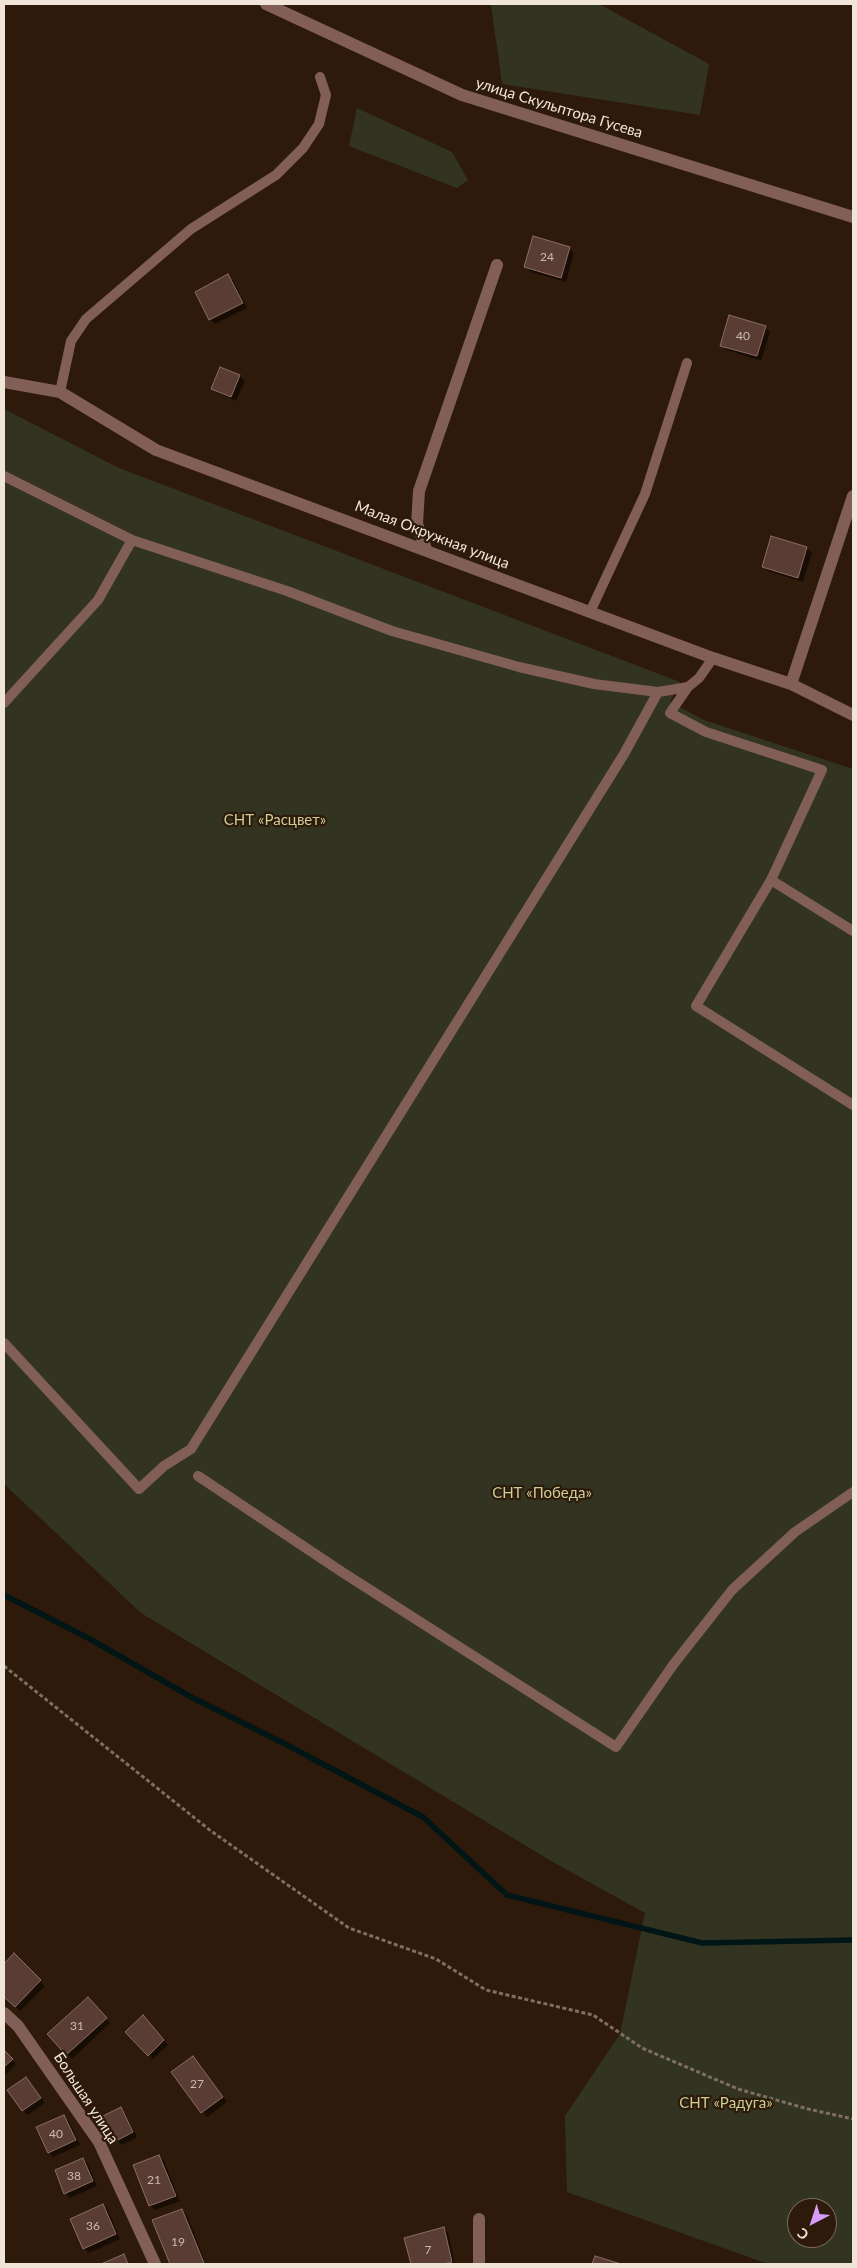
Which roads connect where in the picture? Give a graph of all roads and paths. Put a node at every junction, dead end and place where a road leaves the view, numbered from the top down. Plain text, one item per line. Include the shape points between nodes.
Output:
1 (266, 4) edge
2 (320, 77) dead end
3 (853, 217) edge
4 (497, 265) dead end
5 (687, 363) dead end
6 (4, 382) edge
7 (60, 392) junction
8 (4, 476) edge
9 (853, 496) edge
10 (132, 540) junction
11 (426, 549) junction
12 (590, 612) junction
13 (713, 658) junction
14 (791, 684) junction
15 (688, 687) junction
16 (658, 692) junction
17 (4, 703) edge
18 (853, 715) edge
19 (771, 880) junction
20 (853, 931) edge
21 (853, 1105) edge
22 (4, 1343) edge
23 (198, 1476) dead end
24 (853, 1492) edge
25 (4, 1666) edge
26 (4, 2013) edge
27 (853, 2120) edge
28 (479, 2219) dead end
29 (155, 2264) edge
30 (480, 2264) edge

1 - 3 street, улица Скульптора Гусева via 462,95
2 - 7 lane via 326,94 319,124 303,148 276,175 191,229 86,319 71,341
4 - 11 street via 419,491 417,524
5 - 12 lane via 645,494
6 - 7 street, Малая Окружная улица
7 - 11 street, Малая Окружная улица via 156,450
8 - 10 lane
9 - 14 street
10 - 16 lane via 288,591 392,631 529,670 594,684
10 - 17 lane via 98,600
11 - 12 street, Малая Окружная улица
12 - 13 street, Малая Окружная улица
13 - 14 street, Малая Окружная улица
13 - 15 lane
14 - 18 street, Малая Окружная улица
15 - 16 lane
15 - 19 lane via 670,713 706,732 822,770
16 - 22 lane via 624,754 191,1449 164,1466 139,1489
19 - 20 lane
19 - 21 lane via 696,1006
23 - 24 lane via 616,1747 673,1665 732,1590 795,1532
25 - 27 path via 211,1831 349,1928 436,1959 486,1990 593,2015 642,2048 738,2089
26 - 29 street, Большая улица via 18,2026 98,2142
28 - 30 street

